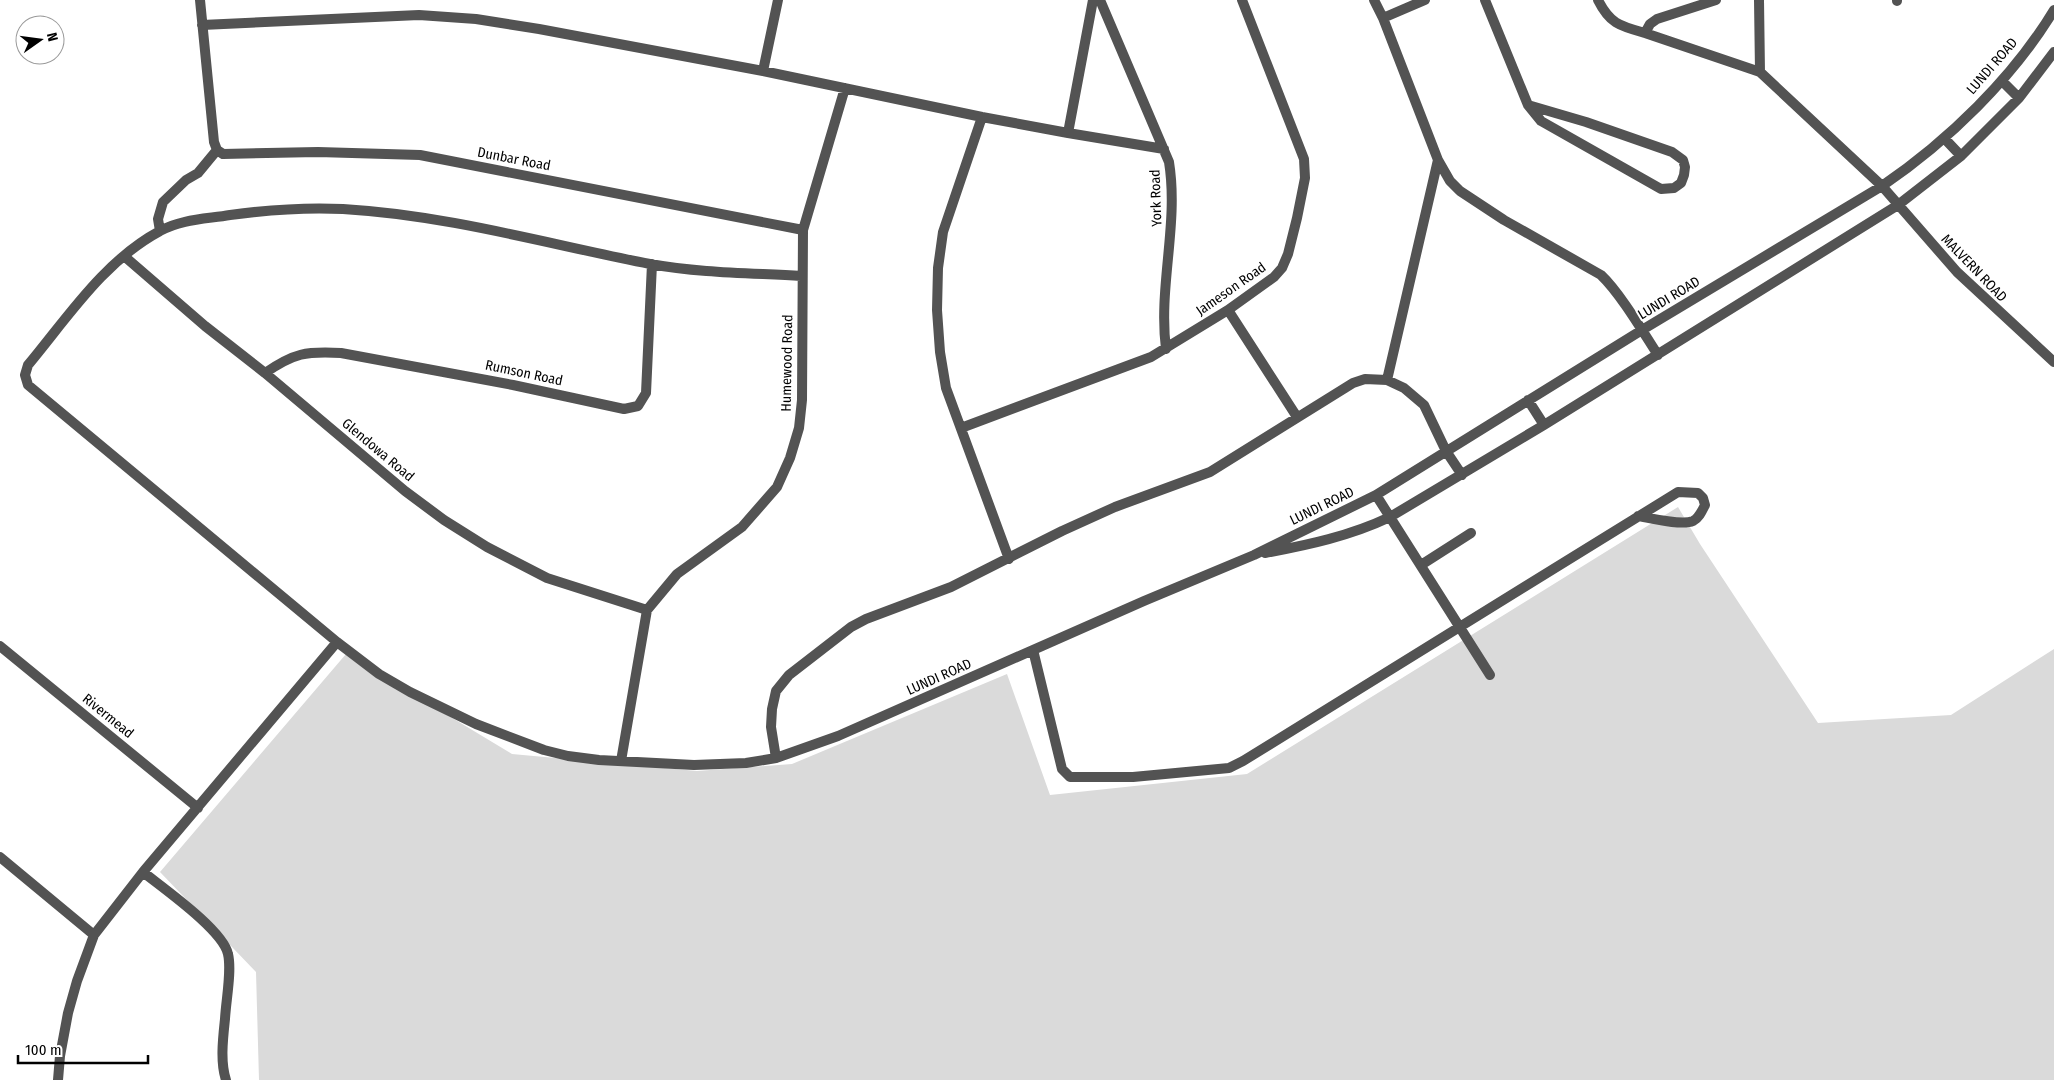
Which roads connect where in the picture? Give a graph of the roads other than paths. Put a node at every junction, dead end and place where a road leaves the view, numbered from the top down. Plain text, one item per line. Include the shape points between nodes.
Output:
1 (200, 0) edge
2 (778, 0) edge
3 (1093, 0) edge
4 (1100, 0) edge
5 (1242, 0) edge
6 (1374, 0) edge
7 (1425, 0) edge
8 (1485, 0) edge
9 (1598, 0) edge
10 (1716, 0) edge
11 (1758, 0) edge
12 (2054, 10) edge
13 (1383, 18) junction
14 (202, 25) junction
15 (2050, 26) edge
16 (1645, 33) junction
17 (2054, 52) edge
18 (763, 71) junction
19 (1760, 72) junction
20 (2002, 81) junction
21 (845, 88) junction
22 (2020, 98) junction
23 (1528, 105) junction
24 (982, 117) junction
25 (1068, 134) junction
26 (1944, 138) junction
27 (1164, 149) junction
28 (217, 150) junction
29 (1961, 156) junction
30 (1438, 160) junction
31 (1882, 186) junction
32 (1898, 206) junction
33 (803, 230) junction
34 (160, 231) junction
35 (124, 256) junction
36 (652, 264) junction
37 (801, 276) junction
38 (1228, 310) junction
39 (1642, 330) junction
40 (1166, 349) junction
41 (1658, 355) junction
42 (2054, 362) edge
43 (265, 372) junction
44 (1387, 380) junction
45 (1528, 400) junction
46 (1297, 417) junction
47 (1544, 425) junction
48 (961, 428) junction
49 (1446, 450) junction
50 (1462, 475) junction
51 (1376, 495) junction
52 (1638, 516) junction
53 (1390, 517) junction
54 (1471, 533) dead end
55 (1254, 555) junction
56 (1009, 559) junction
57 (1421, 565) junction
58 (647, 610) junction
59 (1458, 626) junction
60 (337, 642) junction
61 (0, 646) edge
62 (1033, 650) junction
63 (1490, 675) dead end
64 (776, 758) junction
65 (621, 761) junction
66 (198, 808) junction
67 (0, 857) edge
68 (143, 872) junction
69 (94, 935) junction
70 (58, 1080) edge
71 (226, 1080) edge

1 - 14 street
2 - 18 street
3 - 25 street
4 - 27 street, York Road
5 - 38 street, Jameson Road via 1297,137 1304,159 1305,178 1282,268
6 - 13 street
7 - 13 street
8 - 23 street
9 - 16 street via 1614,23
10 - 16 street via 1657,19
11 - 19 street
12 - 15 street, LUNDI ROAD
13 - 30 street
14 - 18 street via 419,15 476,19
14 - 28 street
15 - 20 street, LUNDI ROAD
16 - 19 street
17 - 22 street, LUNDI ROAD
18 - 21 street
19 - 31 street, MALVERN ROAD
20 - 22 street
20 - 26 street, LUNDI ROAD
21 - 24 street
21 - 33 street, Humewood Road
22 - 29 street, LUNDI ROAD
23 - 23 street via 1672,152 1683,160 1685,167 1681,182 1674,188 1661,189 1541,121
24 - 25 street
24 - 48 street via 943,232 938,268 940,352 946,388
25 - 27 street
26 - 29 street
26 - 31 street, LUNDI ROAD
27 - 40 street, York Road via 1172,183 1164,309
28 - 33 street, Dunbar Road via 223,154 420,155
28 - 34 street via 198,173 180,184 163,202 158,219
29 - 32 street, LUNDI ROAD
30 - 39 street via 1460,191 1600,275
30 - 44 street
31 - 32 street, MALVERN ROAD
31 - 39 street, LUNDI ROAD
32 - 41 street, LUNDI ROAD
32 - 42 street, MALVERN ROAD via 1957,272
33 - 37 street, Humewood Road
34 - 35 street
34 - 36 street via 189,221 242,214 290,209 342,209 457,224
35 - 43 street, Glendowa Road via 205,326
35 - 60 street, LUNDI ROAD via 104,273 28,365 25,375 28,385
36 - 37 street
36 - 43 street, Rumson Road via 646,393 638,406 624,408 341,354 300,354
37 - 58 street, Humewood Road via 802,400 799,428 777,487 742,527 677,574
38 - 40 street, Jameson Road
38 - 46 street
39 - 41 street
39 - 45 street, LUNDI ROAD
40 - 48 street, Jameson Road via 1109,374
41 - 47 street, LUNDI ROAD
43 - 58 street, Glendowa Road via 405,491 468,536 547,578
44 - 46 street via 1365,380 1353,384
44 - 49 street via 1415,395 1424,405
45 - 47 street
45 - 49 street, LUNDI ROAD
46 - 56 street via 1210,472 1115,507
47 - 50 street, LUNDI ROAD
48 - 56 street
49 - 50 street
49 - 51 street, LUNDI ROAD
50 - 53 street, LUNDI ROAD
51 - 53 street
51 - 55 street, LUNDI ROAD
52 - 52 street via 1692,521 1705,505 1698,493 1678,492
52 - 59 street
53 - 55 street, LUNDI ROAD via 1337,538
53 - 57 street
54 - 57 street
55 - 62 street, LUNDI ROAD
56 - 64 street via 951,587 851,626 789,675 781,683 773,701
57 - 59 street
58 - 65 street
59 - 62 street via 1234,766 1133,777 1074,779 1062,769
59 - 63 street
60 - 65 street, LUNDI ROAD via 379,674 476,724 544,750 568,756
60 - 66 street
61 - 66 street, Rivermead
62 - 64 street, LUNDI ROAD via 838,736
64 - 65 street, LUNDI ROAD via 694,765
66 - 68 street
67 - 69 street
68 - 69 street
68 - 71 street via 209,927 225,945 229,961 223,1072
69 - 70 street via 68,1013

